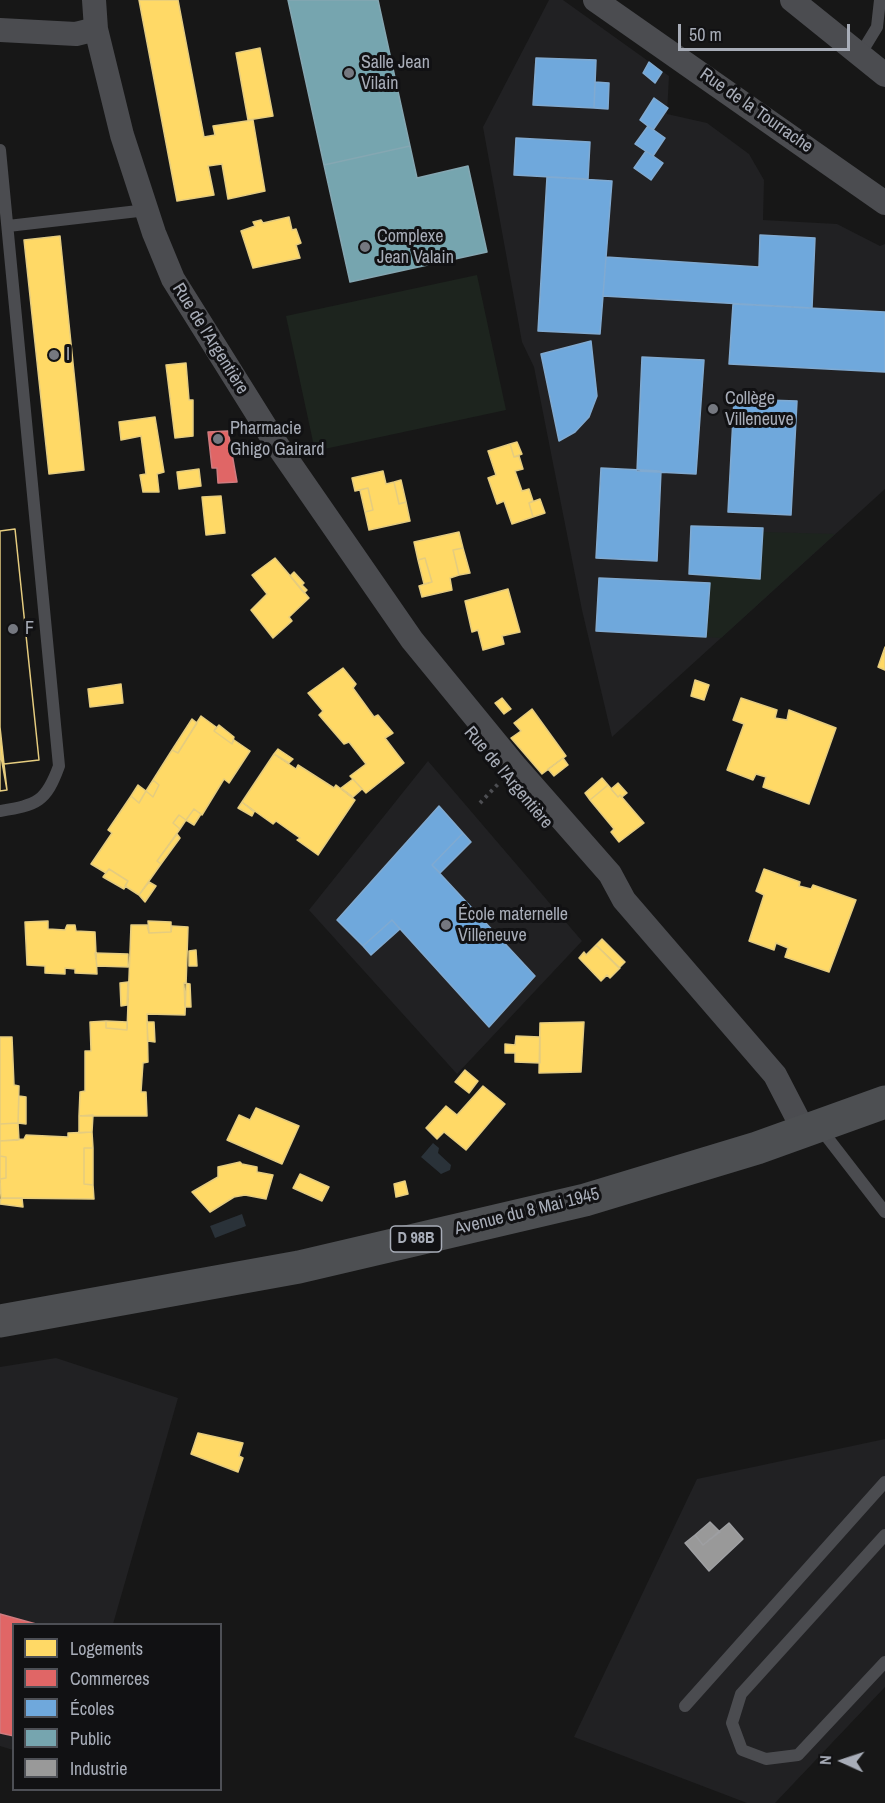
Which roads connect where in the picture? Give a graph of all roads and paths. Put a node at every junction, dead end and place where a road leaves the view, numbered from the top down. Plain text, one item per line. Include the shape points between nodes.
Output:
1 (94, 0) edge
2 (595, 0) edge
3 (792, 0) edge
4 (880, 0) edge
5 (96, 29) junction
6 (0, 30) edge
7 (860, 55) junction
8 (885, 75) edge
9 (0, 150) edge
10 (885, 203) edge
11 (147, 210) junction
12 (8, 226) junction
13 (412, 640) junction
14 (505, 777) junction
15 (480, 803) dead end
16 (0, 811) edge
17 (624, 900) junction
18 (885, 1102) edge
19 (811, 1128) junction
20 (885, 1212) edge
21 (7, 1321) edge
22 (885, 1482) edge
23 (885, 1535) edge
24 (885, 1662) edge
25 (685, 1706) dead end

1 - 5 street, Rue de l'Argentière
2 - 10 street, Rue de la Tourrache
3 - 7 street
4 - 7 lane via 877,27
5 - 6 street via 76,34
5 - 11 street, Rue de l'Argentière via 122,135
7 - 8 street
9 - 12 lane
11 - 12 lane
11 - 13 street, Rue de l'Argentière via 173,279 200,326
12 - 16 lane via 59,766 50,790 30,806
13 - 14 street, Rue de l'Argentière via 438,691
13 - 17 street, Rue de l'Argentière via 610,874
14 - 15 path
14 - 17 street, Rue de l'Argentière via 598,884
17 - 19 street, Rue de l'Argentière via 775,1075
18 - 19 main road, Avenue du 8 Mai 1945 / D 98B
19 - 20 lane
19 - 21 main road, Avenue du 8 Mai 1945 / D 98B via 585,1200 298,1267
22 - 25 lane
23 - 24 lane via 741,1694 732,1723 742,1750 766,1759 798,1755

